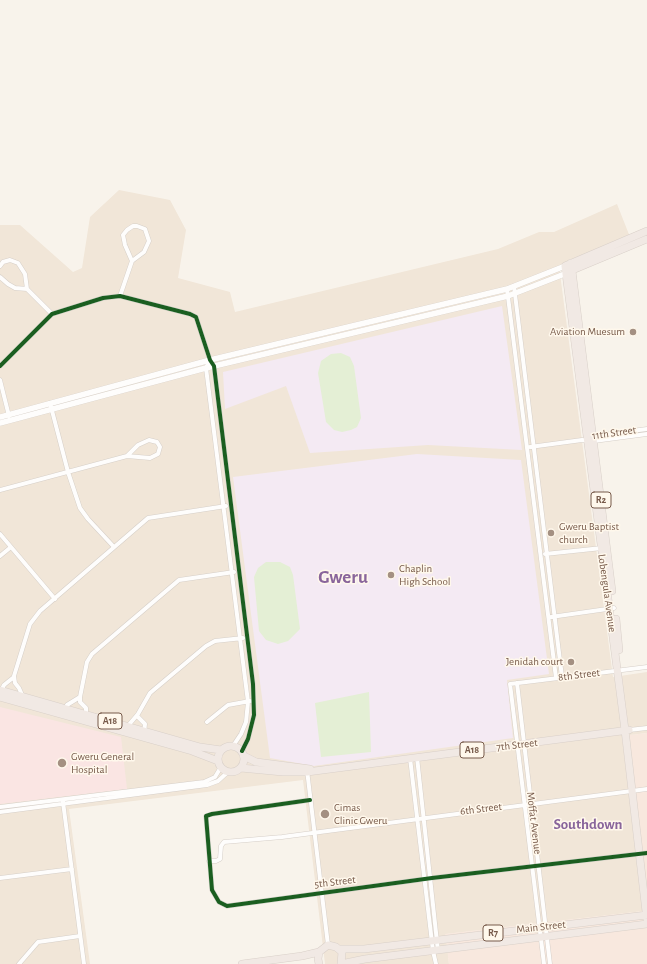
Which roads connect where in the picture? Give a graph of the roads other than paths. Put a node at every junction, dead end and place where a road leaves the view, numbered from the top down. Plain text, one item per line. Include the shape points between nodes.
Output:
1 (647, 231) edge
2 (647, 239) edge
3 (132, 261) junction
4 (0, 266) edge
5 (569, 268) junction
6 (0, 277) edge
7 (514, 286) junction
8 (27, 289) junction
9 (507, 289) junction
10 (515, 293) junction
11 (120, 296) junction
12 (508, 296) junction
13 (52, 314) junction
14 (520, 335) junction
15 (513, 336) junction
16 (210, 360) junction
17 (0, 366) edge
18 (214, 366) junction
19 (206, 368) junction
20 (0, 380) edge
21 (51, 406) junction
22 (0, 416) edge
23 (10, 417) junction
24 (0, 423) edge
25 (647, 428) edge
26 (647, 434) edge
27 (223, 438) junction
28 (215, 439) junction
29 (589, 439) junction
30 (533, 446) junction
31 (526, 447) junction
32 (127, 456) junction
33 (68, 472) junction
34 (0, 490) edge
35 (533, 498) junction
36 (539, 498) junction
37 (231, 505) junction
38 (224, 506) junction
39 (0, 534) edge
40 (1, 539) edge
41 (10, 547) junction
42 (114, 547) junction
43 (604, 547) junction
44 (546, 554) junction
45 (540, 555) junction
46 (0, 556) edge
47 (239, 571) junction
48 (233, 572) junction
49 (544, 586) junction
50 (550, 586) junction
51 (55, 599) junction
52 (612, 608) junction
53 (554, 616) junction
54 (548, 617) junction
55 (247, 637) junction
56 (240, 638) junction
57 (647, 667) edge
58 (619, 671) junction
59 (14, 676) junction
60 (562, 677) junction
61 (556, 678) junction
62 (517, 683) junction
63 (510, 684) joint
64 (1, 694) edge
65 (80, 697) junction
66 (23, 700) junction
67 (255, 701) junction
68 (248, 702) junction
69 (65, 708) junction
70 (67, 716) junction
71 (137, 716) junction
72 (85, 718) junction
73 (207, 722) dead end
74 (647, 728) edge
75 (126, 729) junction
76 (627, 730) junction
77 (143, 734) junction
78 (521, 745) junction
79 (233, 746) junction
80 (222, 750) junction
81 (243, 753) junction
82 (414, 757) junction
83 (220, 764) junction
84 (241, 768) junction
85 (307, 770) junction
86 (229, 772) junction
87 (216, 779) junction
88 (647, 789) edge
89 (634, 791) junction
90 (310, 800) junction
91 (63, 802) junction
92 (531, 803) junction
93 (524, 804) junction
94 (0, 807) edge
95 (0, 812) edge
96 (424, 817) junction
97 (418, 818) junction
98 (314, 832) junction
99 (644, 853) edge
100 (209, 861) junction
101 (539, 866) junction
102 (532, 867) junction
103 (72, 869) junction
104 (647, 875) edge
105 (0, 878) edge
106 (432, 878) junction
107 (424, 879) junction
108 (322, 892) junction
109 (647, 915) edge
110 (609, 920) junction
111 (647, 920) edge
112 (580, 923) junction
113 (647, 924) edge
114 (543, 927) junction
115 (610, 929) junction
116 (508, 931) junction
117 (580, 932) junction
118 (472, 935) junction
119 (80, 936) junction
120 (544, 937) junction
121 (435, 940) junction
122 (508, 941) junction
123 (328, 945) junction
124 (398, 945) junction
125 (474, 946) junction
126 (339, 949) junction
127 (364, 949) junction
128 (436, 950) junction
129 (319, 952) junction
130 (399, 955) junction
131 (302, 956) junction
132 (365, 959) junction
133 (280, 962) edge
134 (319, 963) edge
135 (19, 964) edge
136 (84, 964) edge
137 (242, 964) edge
138 (341, 964) edge
139 (436, 964) edge
140 (544, 964) edge
141 (550, 964) edge

1 - 5 highway
2 - 5 highway
3 - 3 street via 123,235 133,226 137,226 145,230 149,241 144,252
3 - 11 street
4 - 8 street via 10,260 18,263 25,274
5 - 7 main road
5 - 10 main road
5 - 29 highway, Lobengula Avenue / R2
6 - 8 street via 16,288
7 - 9 main road
7 - 10 street
8 - 13 street
9 - 12 street
9 - 16 main road
10 - 12 main road
10 - 14 street
11 - 13 street via 103,298
11 - 16 street via 190,314 196,318
12 - 15 street
12 - 18 main road
13 - 17 street
14 - 15 street
14 - 30 street
15 - 31 street
16 - 18 street
16 - 19 street
16 - 21 main road
18 - 19 main road
18 - 27 street
19 - 21 main road
19 - 28 street
20 - 23 street
21 - 23 main road
21 - 33 street
22 - 23 main road
23 - 24 main road
25 - 29 street, 11th Street
26 - 29 street, 11th Street
27 - 28 street
27 - 37 street
28 - 38 street
29 - 30 street, 11th Street
29 - 43 highway, Lobengula Avenue / R2
30 - 31 street, 11th Street
30 - 36 street
31 - 35 street
32 - 32 street via 150,458 158,454 160,448 157,442 149,440 138,445
32 - 33 street
33 - 34 street
33 - 42 street via 83,514
35 - 36 street
35 - 45 street
36 - 44 street
37 - 38 street
37 - 47 street
38 - 42 street via 148,518
38 - 48 street
39 - 40 street
40 - 41 street
41 - 46 street
41 - 51 street
42 - 51 street
43 - 44 street
43 - 52 highway, Lobengula Avenue / R2
44 - 45 street
44 - 50 street
45 - 49 street
47 - 48 street
47 - 55 street
48 - 56 street
48 - 65 street via 184,579 174,584 92,654
49 - 50 street
49 - 54 street
50 - 53 street
51 - 59 street via 32,620
52 - 53 street
52 - 58 highway, Lobengula Avenue / R2
53 - 54 street
53 - 60 street
54 - 61 street
55 - 56 street
55 - 67 street
56 - 68 street
56 - 71 street via 206,646 150,693
57 - 58 street, 8th Street
58 - 60 street, 8th Street
58 - 76 highway, Lobengula Avenue / R2
59 - 64 street via 4,685
59 - 66 street via 14,683 21,691
60 - 61 street, 8th Street
61 - 62 street, 8th Street
62 - 63 street, 8th Street
62 - 78 street, Moffat Avenue
63 - 78 street, Moffat Avenue
64 - 66 highway, A18
65 - 69 street
65 - 72 street via 80,702 86,708
66 - 69 highway, A18
66 - 70 highway, A18
67 - 68 street
67 - 81 street via 252,727
68 - 73 street via 228,704
68 - 79 street via 246,722
69 - 70 street
69 - 72 highway, A18
70 - 72 highway, A18
71 - 75 street
71 - 77 street via 144,722
72 - 75 highway, A18
74 - 76 street, 7th Street
75 - 77 highway, A18
76 - 78 highway, 7th Street / A18
76 - 89 highway, Lobengula Avenue / R2
77 - 80 highway, A18
77 - 83 highway, A18
78 - 82 highway, 7th Street / A18
78 - 92 street, Moffat Avenue
78 - 93 street, Moffat Avenue
79 - 80 highway, A18
79 - 81 highway, A18
80 - 83 highway
81 - 84 highway
81 - 85 highway, 7th Street / A18 via 256,762
82 - 85 highway, 7th Street / A18
82 - 96 street
82 - 97 street
83 - 86 highway, A18
83 - 87 street
84 - 85 highway, 7th Street / A18 via 283,772
84 - 86 highway, A18
85 - 90 street
86 - 87 street
87 - 91 street via 207,785
88 - 89 street, 6th Street
89 - 92 street, 6th Street
89 - 99 highway, Lobengula Avenue / R2
90 - 98 street
90 - 100 street, 5th Street via 206,816
91 - 94 street
91 - 95 street
91 - 103 street
92 - 93 street, 6th Street
92 - 101 street, Moffat Avenue
93 - 96 street, 6th Street
93 - 102 street, Moffat Avenue
96 - 97 street, 6th Street
96 - 106 street
97 - 98 street, 6th Street
97 - 107 street
98 - 100 street, 6th Street via 222,843 220,859
98 - 108 street
99 - 101 street, 5th Street
99 - 104 highway, Lobengula Avenue / R2
99 - 109 highway, Lobengula Avenue / R2
100 - 108 street, 5th Street via 212,890 222,905
101 - 102 street, 5th Street
101 - 114 street, Moffat Avenue
102 - 106 street, 5th Street
102 - 114 street, Moffat Avenue
103 - 105 street
103 - 119 street
106 - 107 street, 5th Street
106 - 121 street
107 - 108 street, 5th Street
107 - 121 street
108 - 123 street
109 - 110 highway, Main Street / R7
109 - 111 highway, Lobengula Avenue / R2
110 - 112 highway, Main Street / R7
110 - 115 highway
112 - 114 highway, Main Street / R7
112 - 117 highway
113 - 115 highway, Main Street / R7
114 - 116 highway, Main Street / R7
114 - 120 street, Moffat Avenue
115 - 117 highway, Main Street / R7
116 - 118 highway, Main Street / R7
116 - 122 highway
117 - 120 highway, Main Street / R7
118 - 121 highway, Main Street / R7
118 - 125 highway
119 - 135 street via 38,942
119 - 136 street
120 - 122 highway, Main Street / R7
120 - 140 street, Moffat Avenue
120 - 141 street, Moffat Avenue
121 - 124 highway, Main Street / R7
121 - 128 street
122 - 125 highway, Main Street / R7
123 - 126 highway, Main Street / R7
123 - 129 highway
124 - 127 highway, Main Street / R7
124 - 130 highway
125 - 128 highway, Main Street / R7
126 - 127 highway, Main Street / R7
126 - 138 highway, Main Street / R7 via 343,956
127 - 132 highway
128 - 130 highway, Main Street / R7
128 - 139 street
129 - 131 highway
129 - 134 highway
130 - 132 highway, Main Street / R7
131 - 133 highway
131 - 134 highway
132 - 138 highway, Main Street / R7
133 - 137 highway

